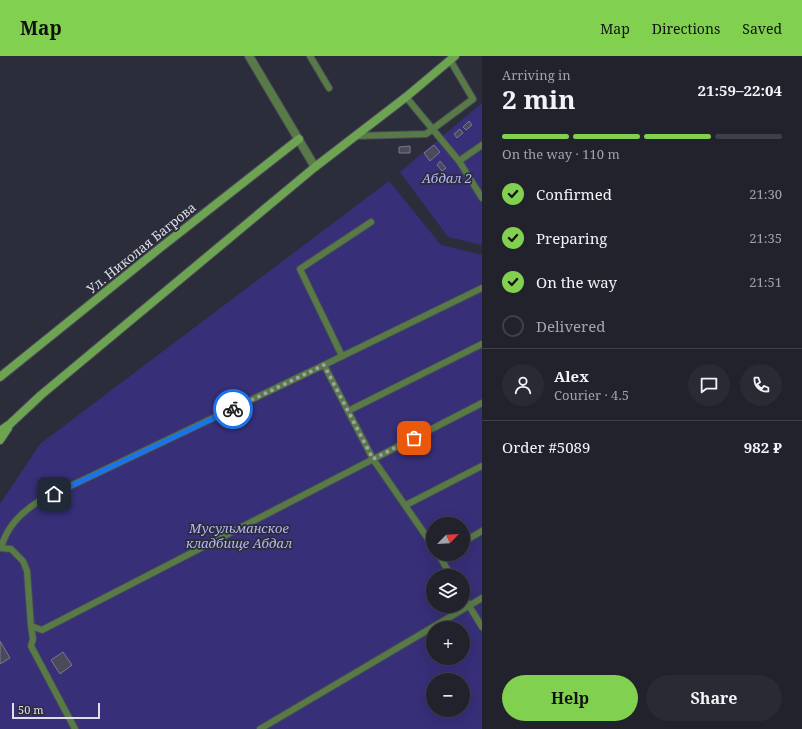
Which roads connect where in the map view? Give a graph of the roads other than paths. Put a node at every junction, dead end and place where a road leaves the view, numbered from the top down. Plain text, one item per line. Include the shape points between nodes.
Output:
1 (249, 56) edge
2 (310, 56) edge
3 (453, 58) edge
4 (329, 88) dead end
5 (406, 97) junction
6 (432, 129) junction
7 (355, 136) junction
8 (299, 139) junction
9 (482, 145) edge
10 (459, 161) junction
11 (315, 166) junction
12 (482, 198) edge
13 (371, 222) dead end
14 (482, 288) edge
15 (482, 344) edge
16 (342, 356) junction
17 (324, 365) junction
18 (0, 378) edge
19 (482, 403) edge
20 (348, 411) junction
21 (10, 424) junction
22 (0, 431) edge
23 (0, 440) edge
24 (373, 459) junction
25 (482, 466) edge
26 (406, 505) junction
27 (482, 531) edge
28 (426, 535) edge
29 (470, 538) edge
30 (0, 548) edge
31 (482, 598) edge
32 (470, 605) edge
33 (470, 608) edge
34 (457, 613) edge
35 (31, 626) junction
36 (482, 627) edge
37 (76, 729) edge
38 (260, 729) edge

1 - 8 street
2 - 4 lane
3 - 5 main road
3 - 6 lane via 473,99
5 - 6 lane
5 - 7 main road
6 - 7 lane via 426,134
6 - 10 lane
7 - 11 main road
8 - 11 street
8 - 18 main road, Ул. Николая Багрова
9 - 10 lane
10 - 12 lane
11 - 21 main road via 41,395
13 - 16 lane via 300,269
14 - 16 lane
15 - 20 lane
16 - 17 lane
17 - 20 lane
17 - 30 lane via 39,501 26,509 12,523
19 - 24 lane
20 - 24 lane
21 - 22 main road
21 - 23 main road
24 - 26 lane
24 - 35 lane via 42,630
25 - 26 lane
26 - 28 lane
27 - 29 lane
30 - 35 lane via 11,548 24,561
31 - 32 lane
33 - 36 lane
34 - 38 lane
35 - 37 lane via 31,646

